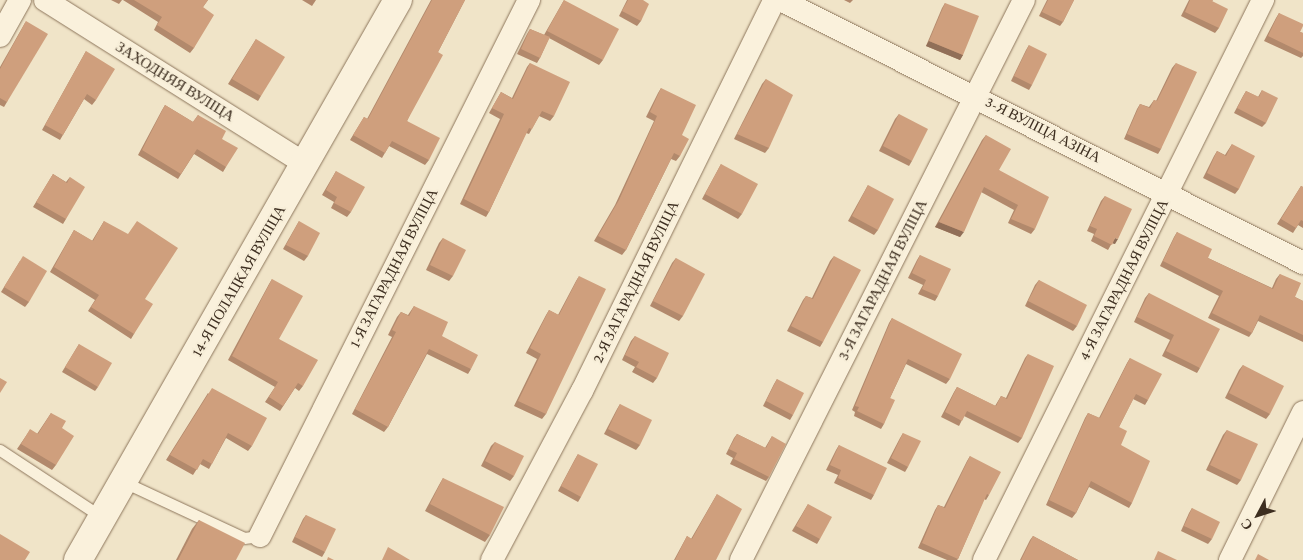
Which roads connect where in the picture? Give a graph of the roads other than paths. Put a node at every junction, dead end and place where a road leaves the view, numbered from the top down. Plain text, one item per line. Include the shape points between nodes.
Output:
1 (20, 0) edge
2 (45, 0) edge
3 (398, 0) edge
4 (529, 0) edge
5 (774, 0) edge
6 (782, 0) edge
7 (1024, 0) edge
8 (1263, 0) edge
9 (0, 36) edge
10 (976, 97) junction
11 (305, 164) junction
12 (1168, 193) junction
13 (1303, 263) edge
14 (1303, 412) edge
15 (0, 450) edge
16 (124, 482) junction
17 (103, 518) junction
18 (260, 536) joint
19 (78, 560) edge
20 (492, 560) edge
21 (740, 560) edge
22 (984, 560) edge
23 (1230, 560) edge

1 - 9 street
2 - 11 street, ЗАХОДНЯЯ ВУЛІЦА
3 - 11 main road, 14-Я ПОЛАЦКАЯ ВУЛІЦА
4 - 18 street, 1-Я ЗАГАРАДНАЯ ВУЛІЦА
5 - 20 street, 2-Я ЗАГАРАДНАЯ ВУЛІЦА via 582,392
6 - 10 street, 3-Я ВУЛІЦА АЗІНА
7 - 10 street, 3-Я ЗАГАРАДНАЯ ВУЛІЦА
8 - 12 street, 4-Я ЗАГАРАДНАЯ ВУЛІЦА
10 - 12 street, 3-Я ВУЛІЦА АЗІНА
10 - 21 street, 3-Я ЗАГАРАДНАЯ ВУЛІЦА
11 - 16 main road, 14-Я ПОЛАЦКАЯ ВУЛІЦА
12 - 13 street, 3-Я ВУЛІЦА АЗІНА
12 - 22 street, 4-Я ЗАГАРАДНАЯ ВУЛІЦА
14 - 23 street
15 - 17 lane
16 - 17 main road, 14-Я ПОЛАЦКАЯ ВУЛІЦА
16 - 18 lane via 244,538
17 - 19 main road, 14-Я ПОЛАЦКАЯ ВУЛІЦА

